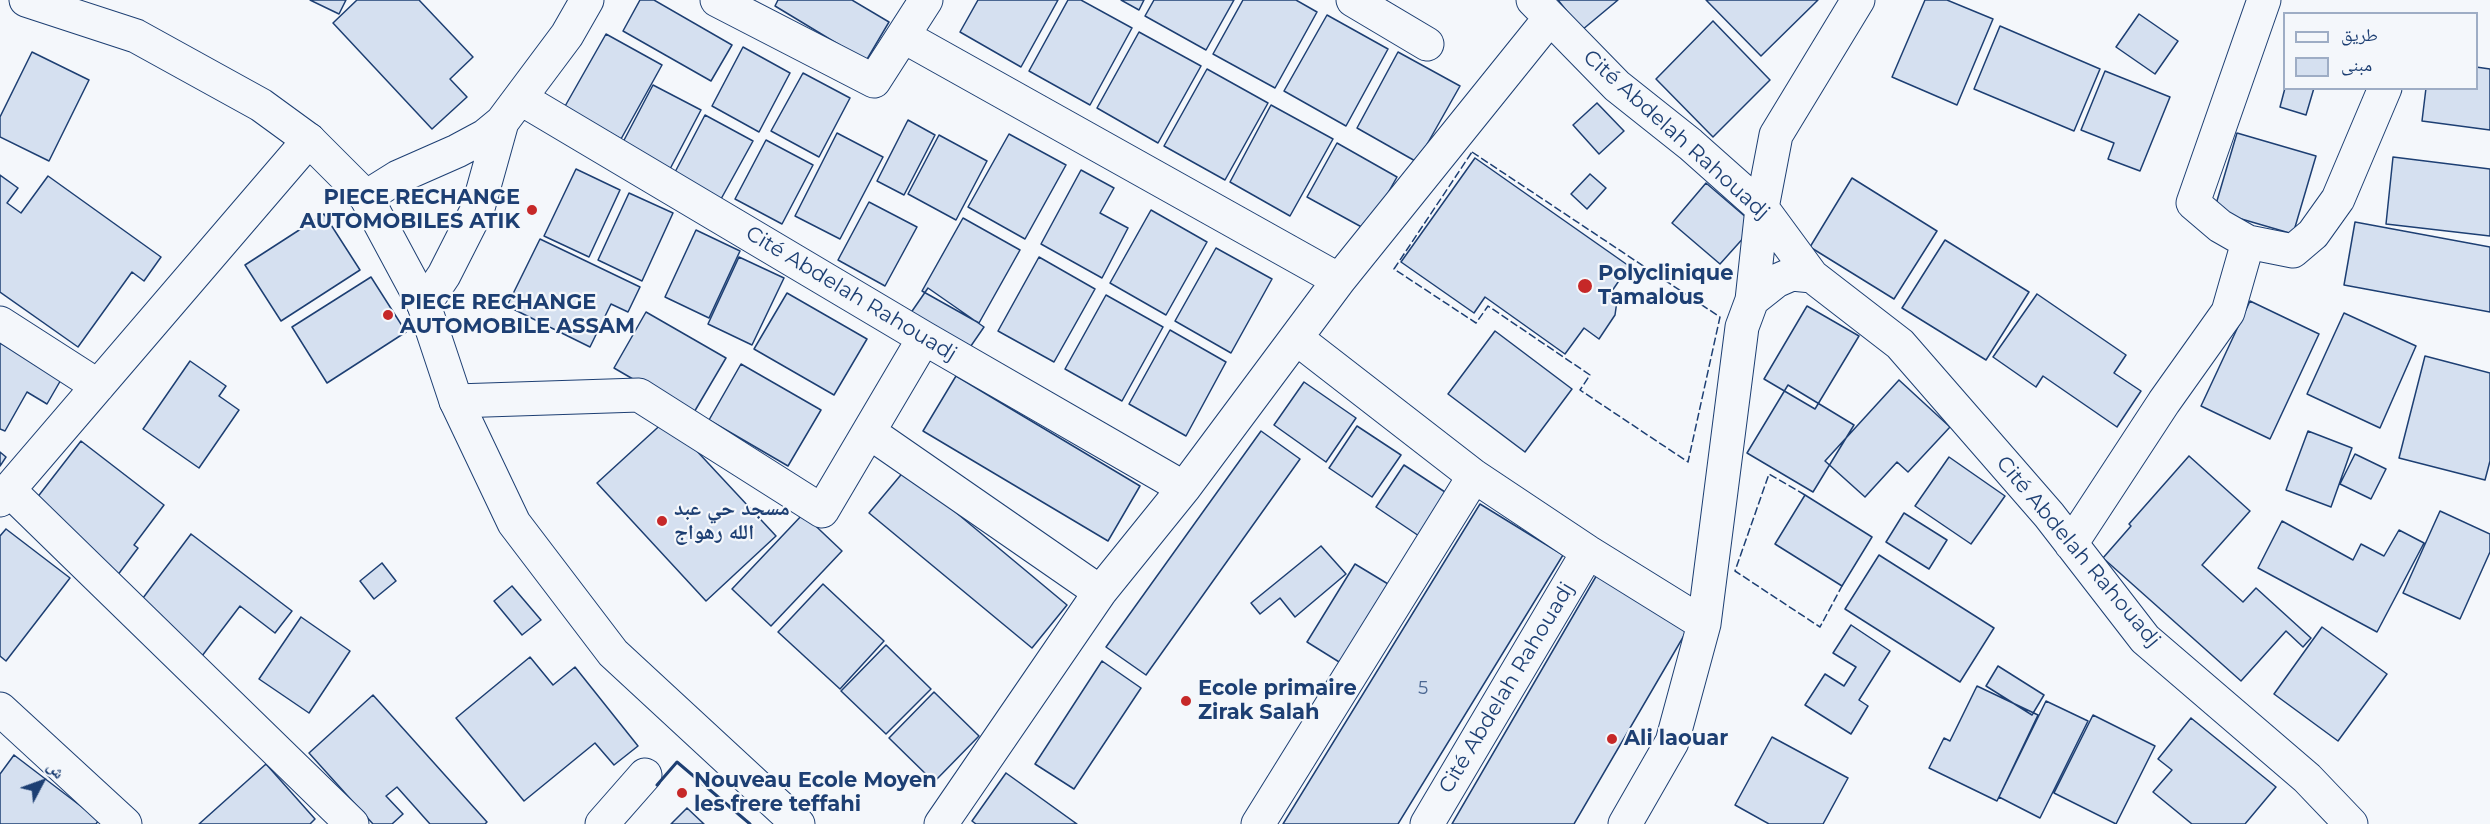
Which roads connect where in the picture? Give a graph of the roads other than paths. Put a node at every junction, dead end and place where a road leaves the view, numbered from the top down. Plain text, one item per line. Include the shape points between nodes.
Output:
1 (26, 0) edge
2 (587, 0) edge
3 (717, 0) edge
4 (926, 0) edge
5 (1353, 0) edge
6 (1858, 0) edge
7 (2264, 0) edge
8 (1542, 9) edge
9 (903, 36) junction
10 (1427, 44) dead end
11 (2384, 90) edge
12 (511, 110) junction
13 (309, 140) junction
14 (366, 198) junction
15 (1762, 208) junction
16 (2248, 242) junction
17 (1812, 276) junction
18 (1340, 280) junction
19 (1752, 300) junction
20 (424, 305) junction
21 (0, 323) edge
22 (924, 338) junction
23 (1296, 338) junction
24 (98, 386) junction
25 (456, 401) junction
26 (869, 432) junction
27 (1474, 476) junction
28 (1184, 488) junction
29 (4, 495) edge
30 (2072, 544) junction
31 (1588, 552) junction
32 (1100, 592) junction
33 (1704, 624) junction
34 (0, 709) edge
35 (645, 775) dead end
36 (125, 824) edge
37 (352, 824) edge
38 (602, 824) edge
39 (798, 824) edge
40 (941, 824) edge
41 (1258, 824) edge
42 (1427, 824) edge
43 (1625, 824) edge
44 (2351, 824) edge

1 - 13 street via 136,36 261,105
2 - 12 street via 567,35
3 - 9 street via 874,81
4 - 9 street
5 - 10 street
6 - 15 street via 1776,135
7 - 16 street via 2193,203 2220,226
8 - 15 street, Cité Abdelah Rahouadj via 1617,86
8 - 18 street
9 - 18 street
11 - 16 street via 2338,199 2313,234 2293,251
12 - 14 street via 485,136 398,177
12 - 20 street via 478,208
12 - 22 street, Cité Abdelah Rahouadj
13 - 14 street
13 - 24 street
14 - 20 street
15 - 17 street, Cité Abdelah Rahouadj
15 - 19 street
16 - 30 street via 2229,312 2164,402
17 - 19 street via 1792,274
17 - 30 street, Cité Abdelah Rahouadj via 1900,344
18 - 23 street
19 - 33 street via 1742,327
20 - 25 street
21 - 24 street
22 - 26 street
22 - 28 street, Cité Abdelah Rahouadj
23 - 27 street
23 - 28 street
24 - 29 street
25 - 26 street via 639,395 822,511
25 - 39 street via 514,523 613,653
26 - 32 street
27 - 31 street
27 - 41 street
28 - 32 street
29 - 37 street
30 - 44 street, Cité Abdelah Rahouadj via 2145,639 2307,778
31 - 33 street
31 - 42 street, Cité Abdelah Rahouadj
32 - 40 street
33 - 43 street via 1672,742
34 - 36 street
35 - 38 street

